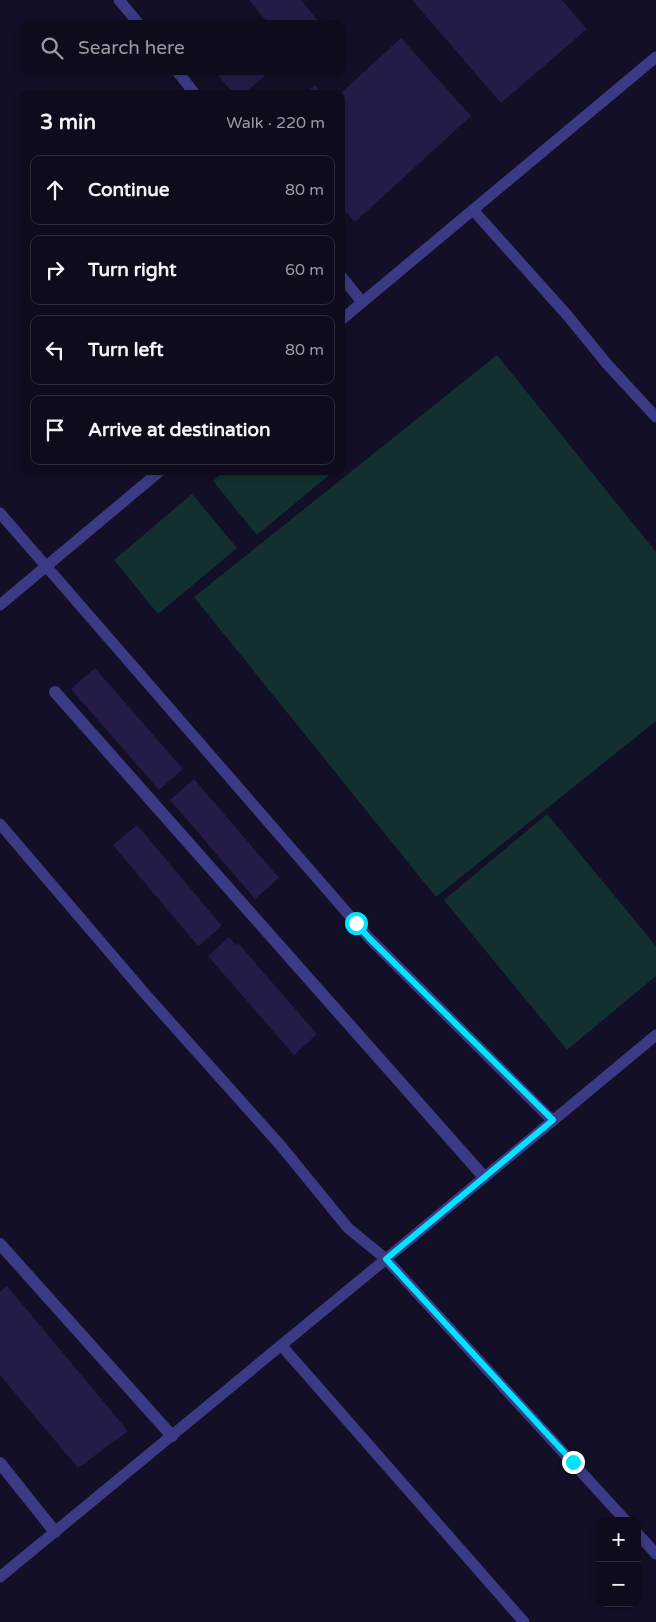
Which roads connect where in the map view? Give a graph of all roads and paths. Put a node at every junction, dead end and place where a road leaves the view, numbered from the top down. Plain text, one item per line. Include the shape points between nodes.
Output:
1 (119, 0) edge
2 (136, 20) edge
3 (656, 57) edge
4 (180, 75) edge
5 (192, 90) edge
6 (473, 210) junction
7 (345, 281) edge
8 (362, 302) junction
9 (345, 317) edge
10 (656, 417) edge
11 (155, 475) edge
12 (0, 513) edge
13 (46, 567) junction
14 (0, 605) edge
15 (55, 692) dead end
16 (0, 824) edge
17 (656, 1035) edge
18 (553, 1120) junction
19 (484, 1178) junction
20 (0, 1244) edge
21 (386, 1259) junction
22 (282, 1345) junction
23 (172, 1436) junction
24 (0, 1464) edge
25 (622, 1517) edge
26 (55, 1532) junction
27 (641, 1537) edge
28 (656, 1554) edge
29 (0, 1577) edge
30 (524, 1622) edge

1 - 2 lane
3 - 6 lane
4 - 5 lane
6 - 8 lane
6 - 10 lane
7 - 8 lane
8 - 9 lane
11 - 13 lane
12 - 13 lane
13 - 14 lane
13 - 18 lane via 369,938
15 - 19 street
16 - 21 lane via 281,1146 348,1228
17 - 18 lane
18 - 19 lane
19 - 21 lane
20 - 23 street
21 - 22 lane
21 - 25 lane
22 - 23 lane
22 - 30 lane
23 - 26 lane
24 - 26 street
26 - 29 lane
27 - 28 lane

